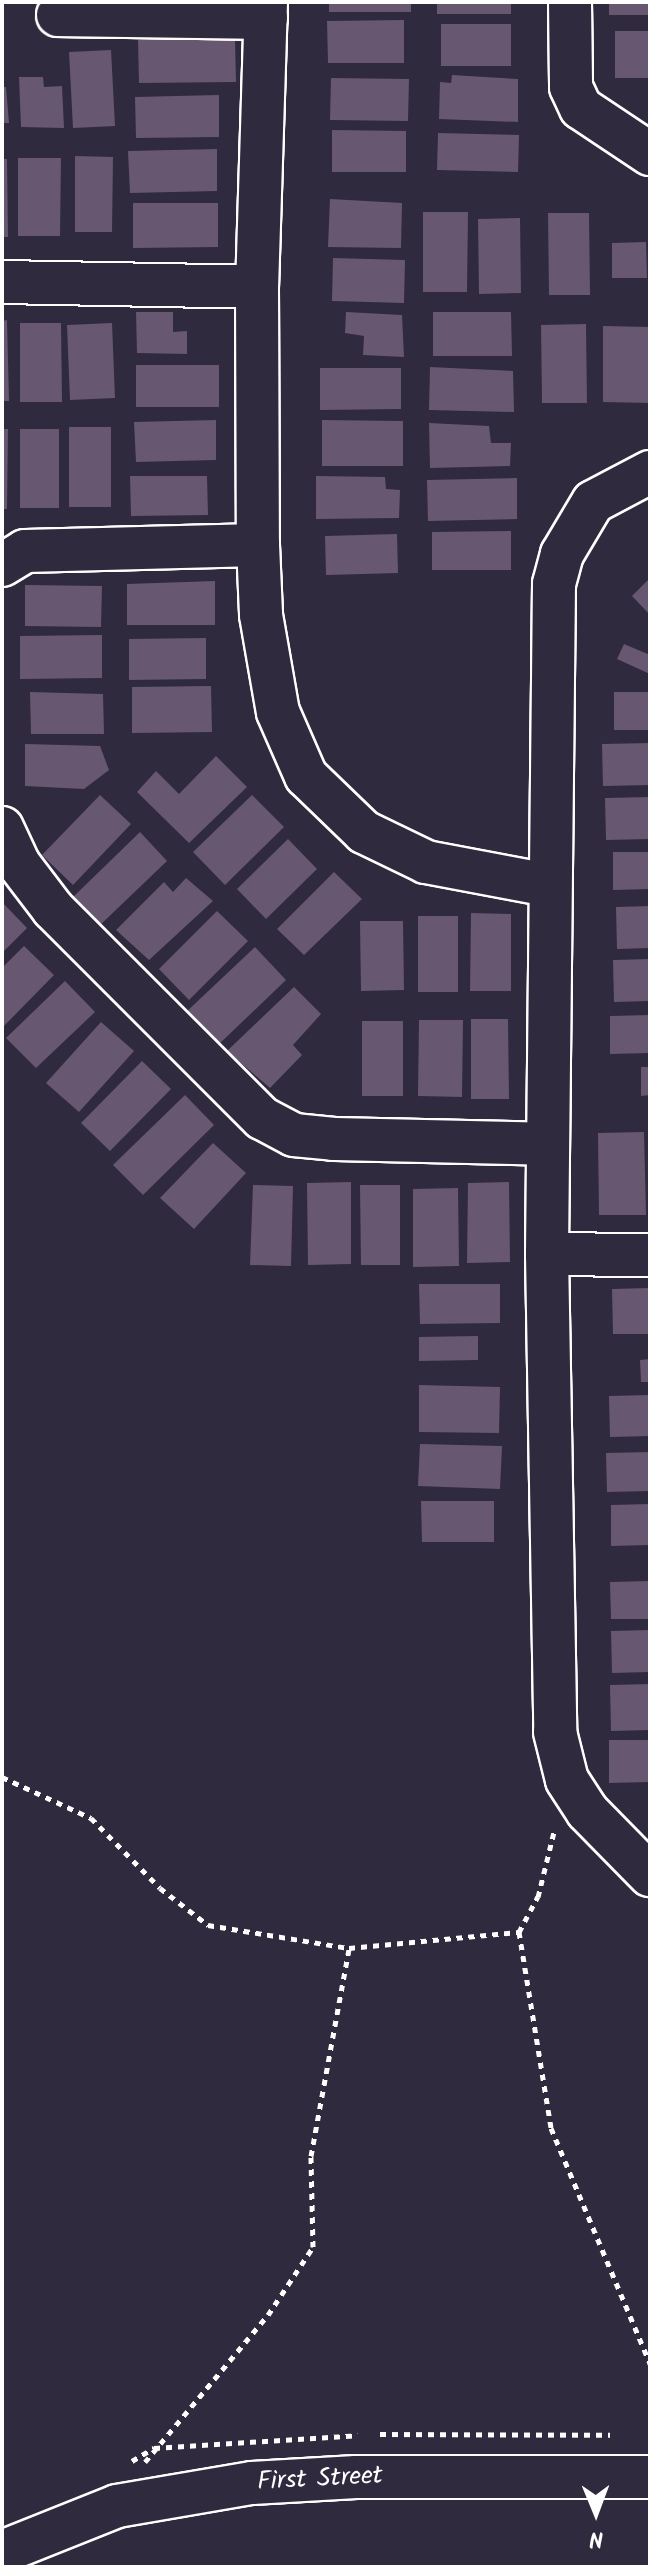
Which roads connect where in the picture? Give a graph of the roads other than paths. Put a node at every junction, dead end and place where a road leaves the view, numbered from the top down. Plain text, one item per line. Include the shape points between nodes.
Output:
1 (570, 2) edge
2 (266, 10) edge
3 (58, 15) dead end
4 (650, 154) edge
5 (2, 282) edge
6 (257, 287) junction
7 (650, 472) edge
8 (258, 545) junction
9 (2, 565) edge
10 (2, 828) edge
11 (548, 885) junction
12 (547, 1144) junction
13 (547, 1254) junction
14 (650, 1255) edge
15 (650, 1875) edge
16 (650, 2477) edge
17 (2, 2552) edge

1 - 4 street via 571,87 581,108
2 - 3 street
2 - 6 street
5 - 6 street
6 - 8 street
7 - 11 street via 593,502 562,554 554,584
8 - 9 street via 25,551
8 - 11 street via 261,615 278,712 306,776 364,832 426,862
10 - 12 street via 18,863 53,909 262,1118 294,1135 334,1139
11 - 12 street
12 - 13 street
13 - 14 street
13 - 15 street via 555,1732 567,1780 618,1846
16 - 17 street, First Street via 356,2477 239,2485 117,2506

